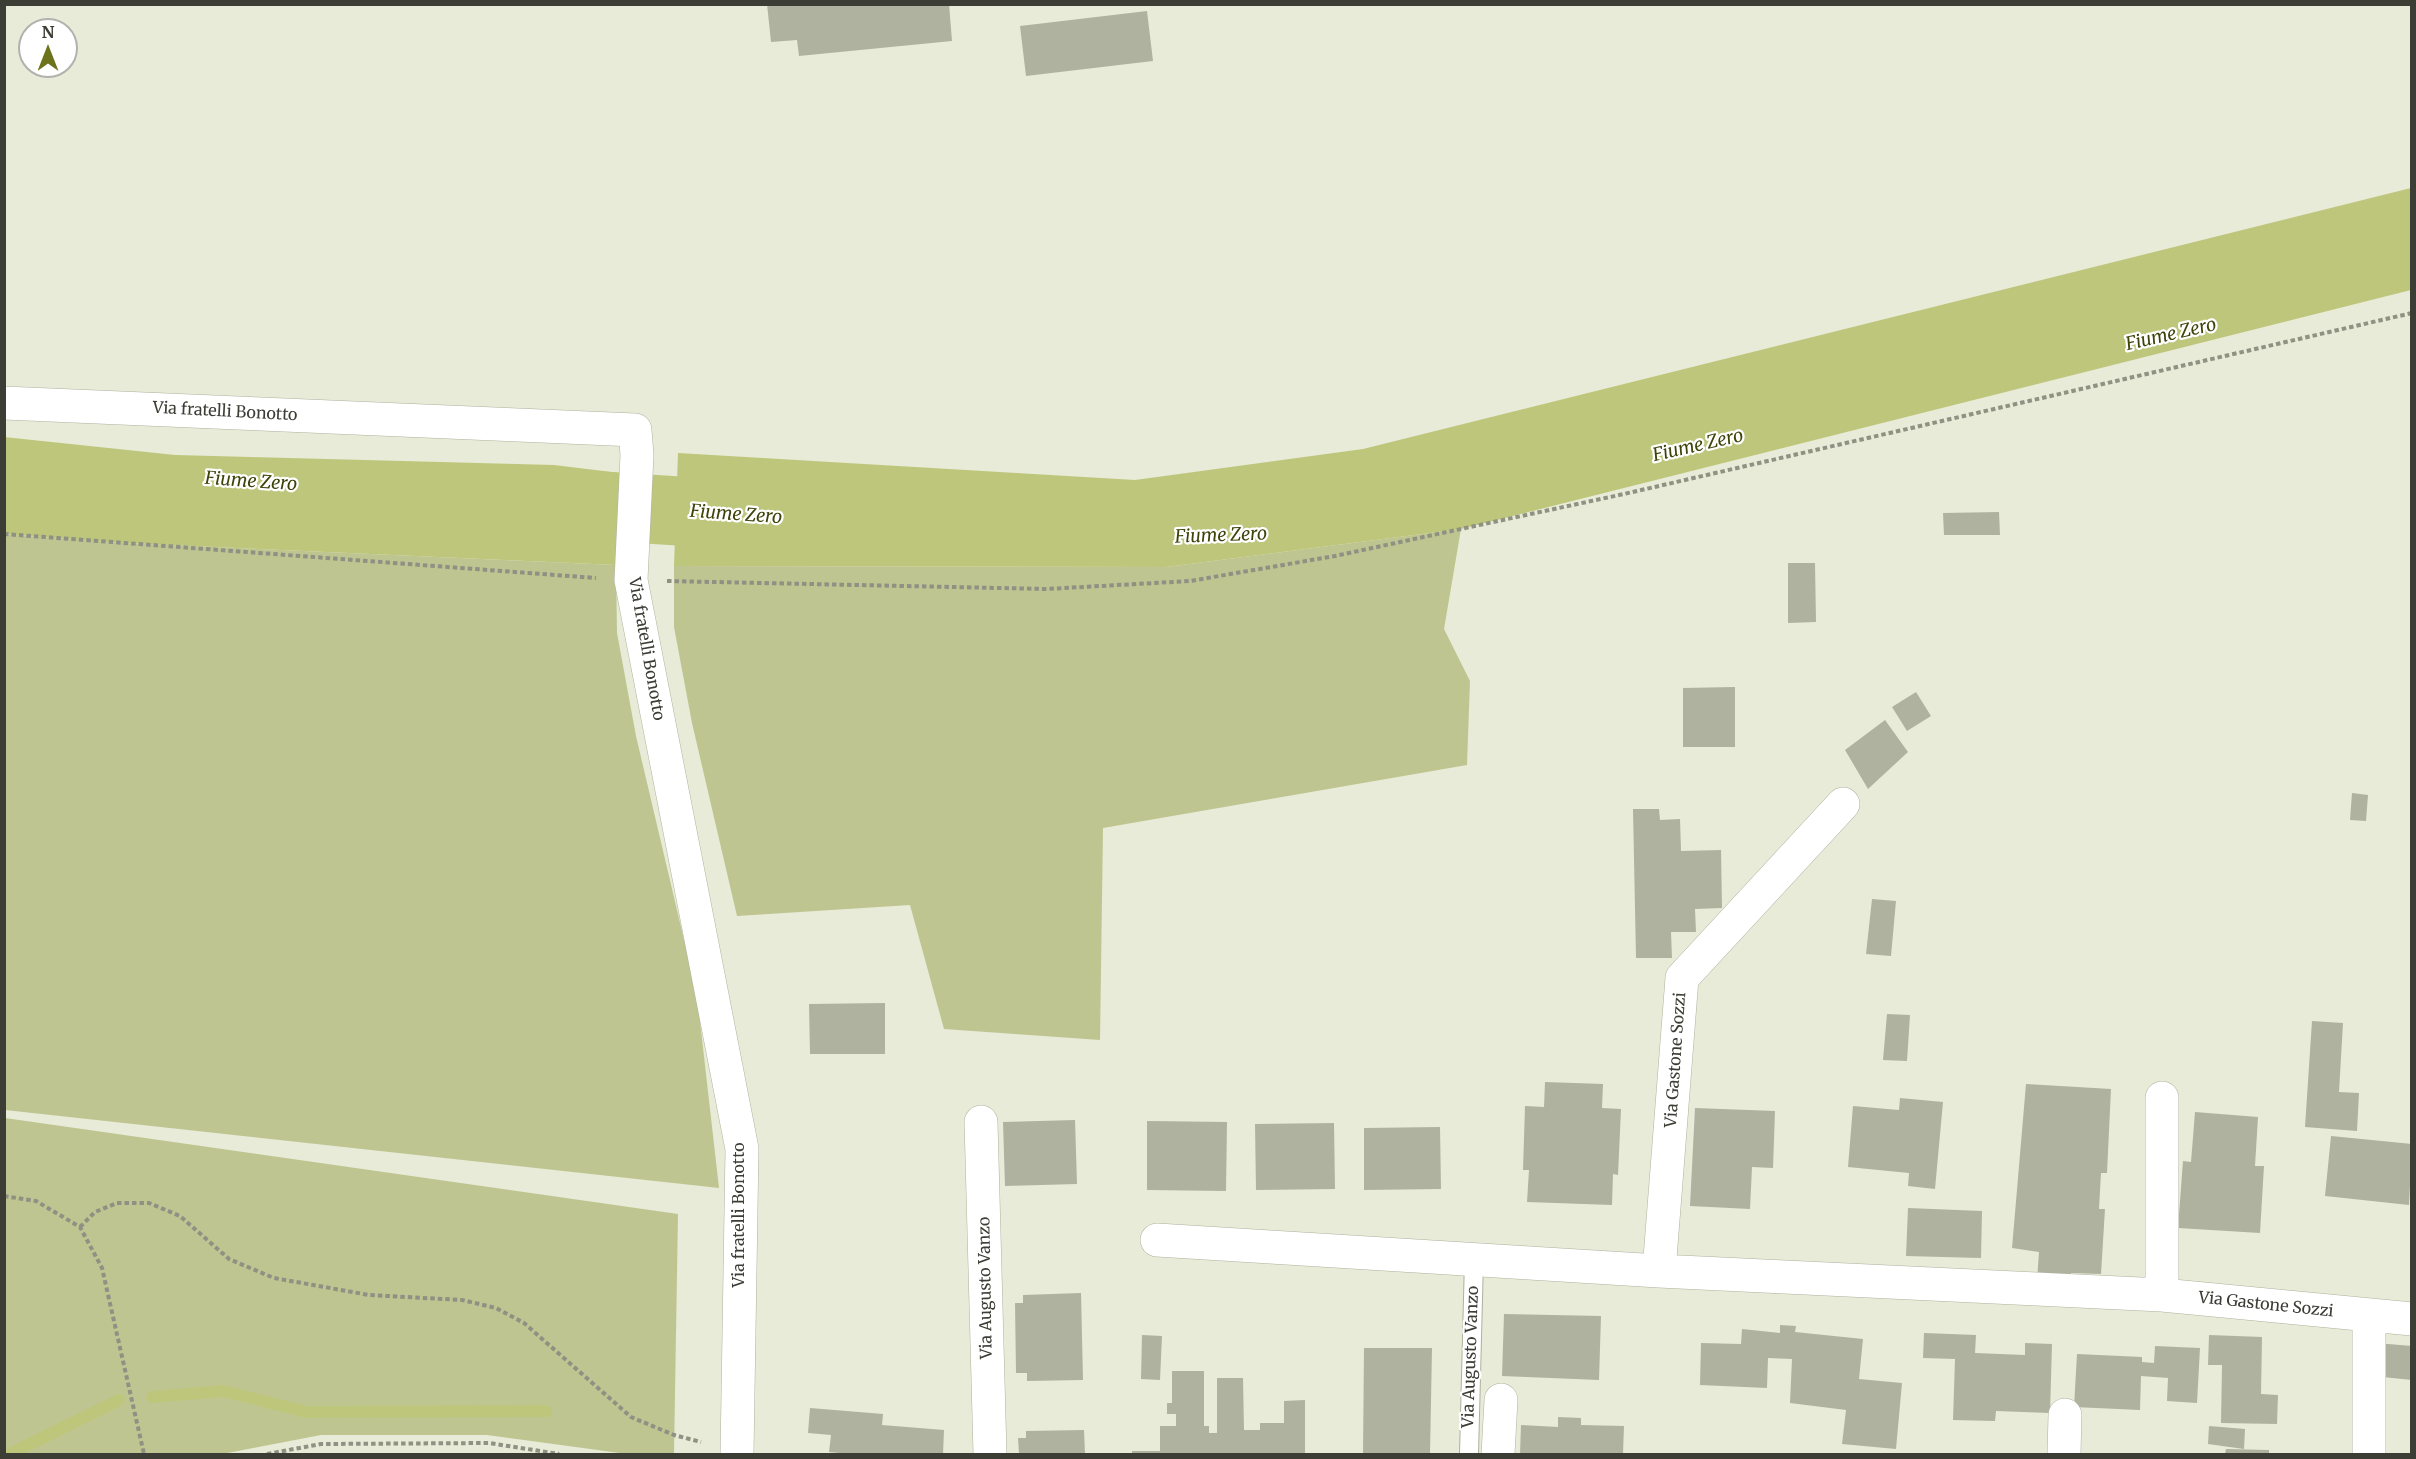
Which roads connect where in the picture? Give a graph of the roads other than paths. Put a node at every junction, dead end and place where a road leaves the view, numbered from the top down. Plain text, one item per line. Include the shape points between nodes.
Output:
1 (4, 403) edge
2 (1843, 804) dead end
3 (2162, 1098) dead end
4 (981, 1122) dead end
5 (1157, 1240) dead end
6 (1474, 1260) junction
7 (1659, 1271) junction
8 (2162, 1295) junction
9 (2369, 1316) junction
10 (2412, 1318) edge
11 (1501, 1400) dead end
12 (2066, 1415) dead end
13 (737, 1455) edge
14 (990, 1455) edge
15 (1469, 1455) edge
16 (1498, 1455) edge
17 (2064, 1455) edge
18 (2369, 1455) edge

1 - 13 street, Via fratelli Bonotto via 635,430 631,580 742,1149
2 - 7 street, Via Gastone Sozzi via 1682,978
3 - 8 street
4 - 14 street, Via Augusto Vanzo
5 - 6 street, Via Gastone Sozzi
6 - 7 street, Via Gastone Sozzi
6 - 15 lane, Via Augusto Vanzo
7 - 8 street, Via Gastone Sozzi
8 - 9 street, Via Gastone Sozzi
9 - 10 street, Via Gastone Sozzi
9 - 18 street
11 - 16 street, Via Augusto Vanzo
12 - 17 street

